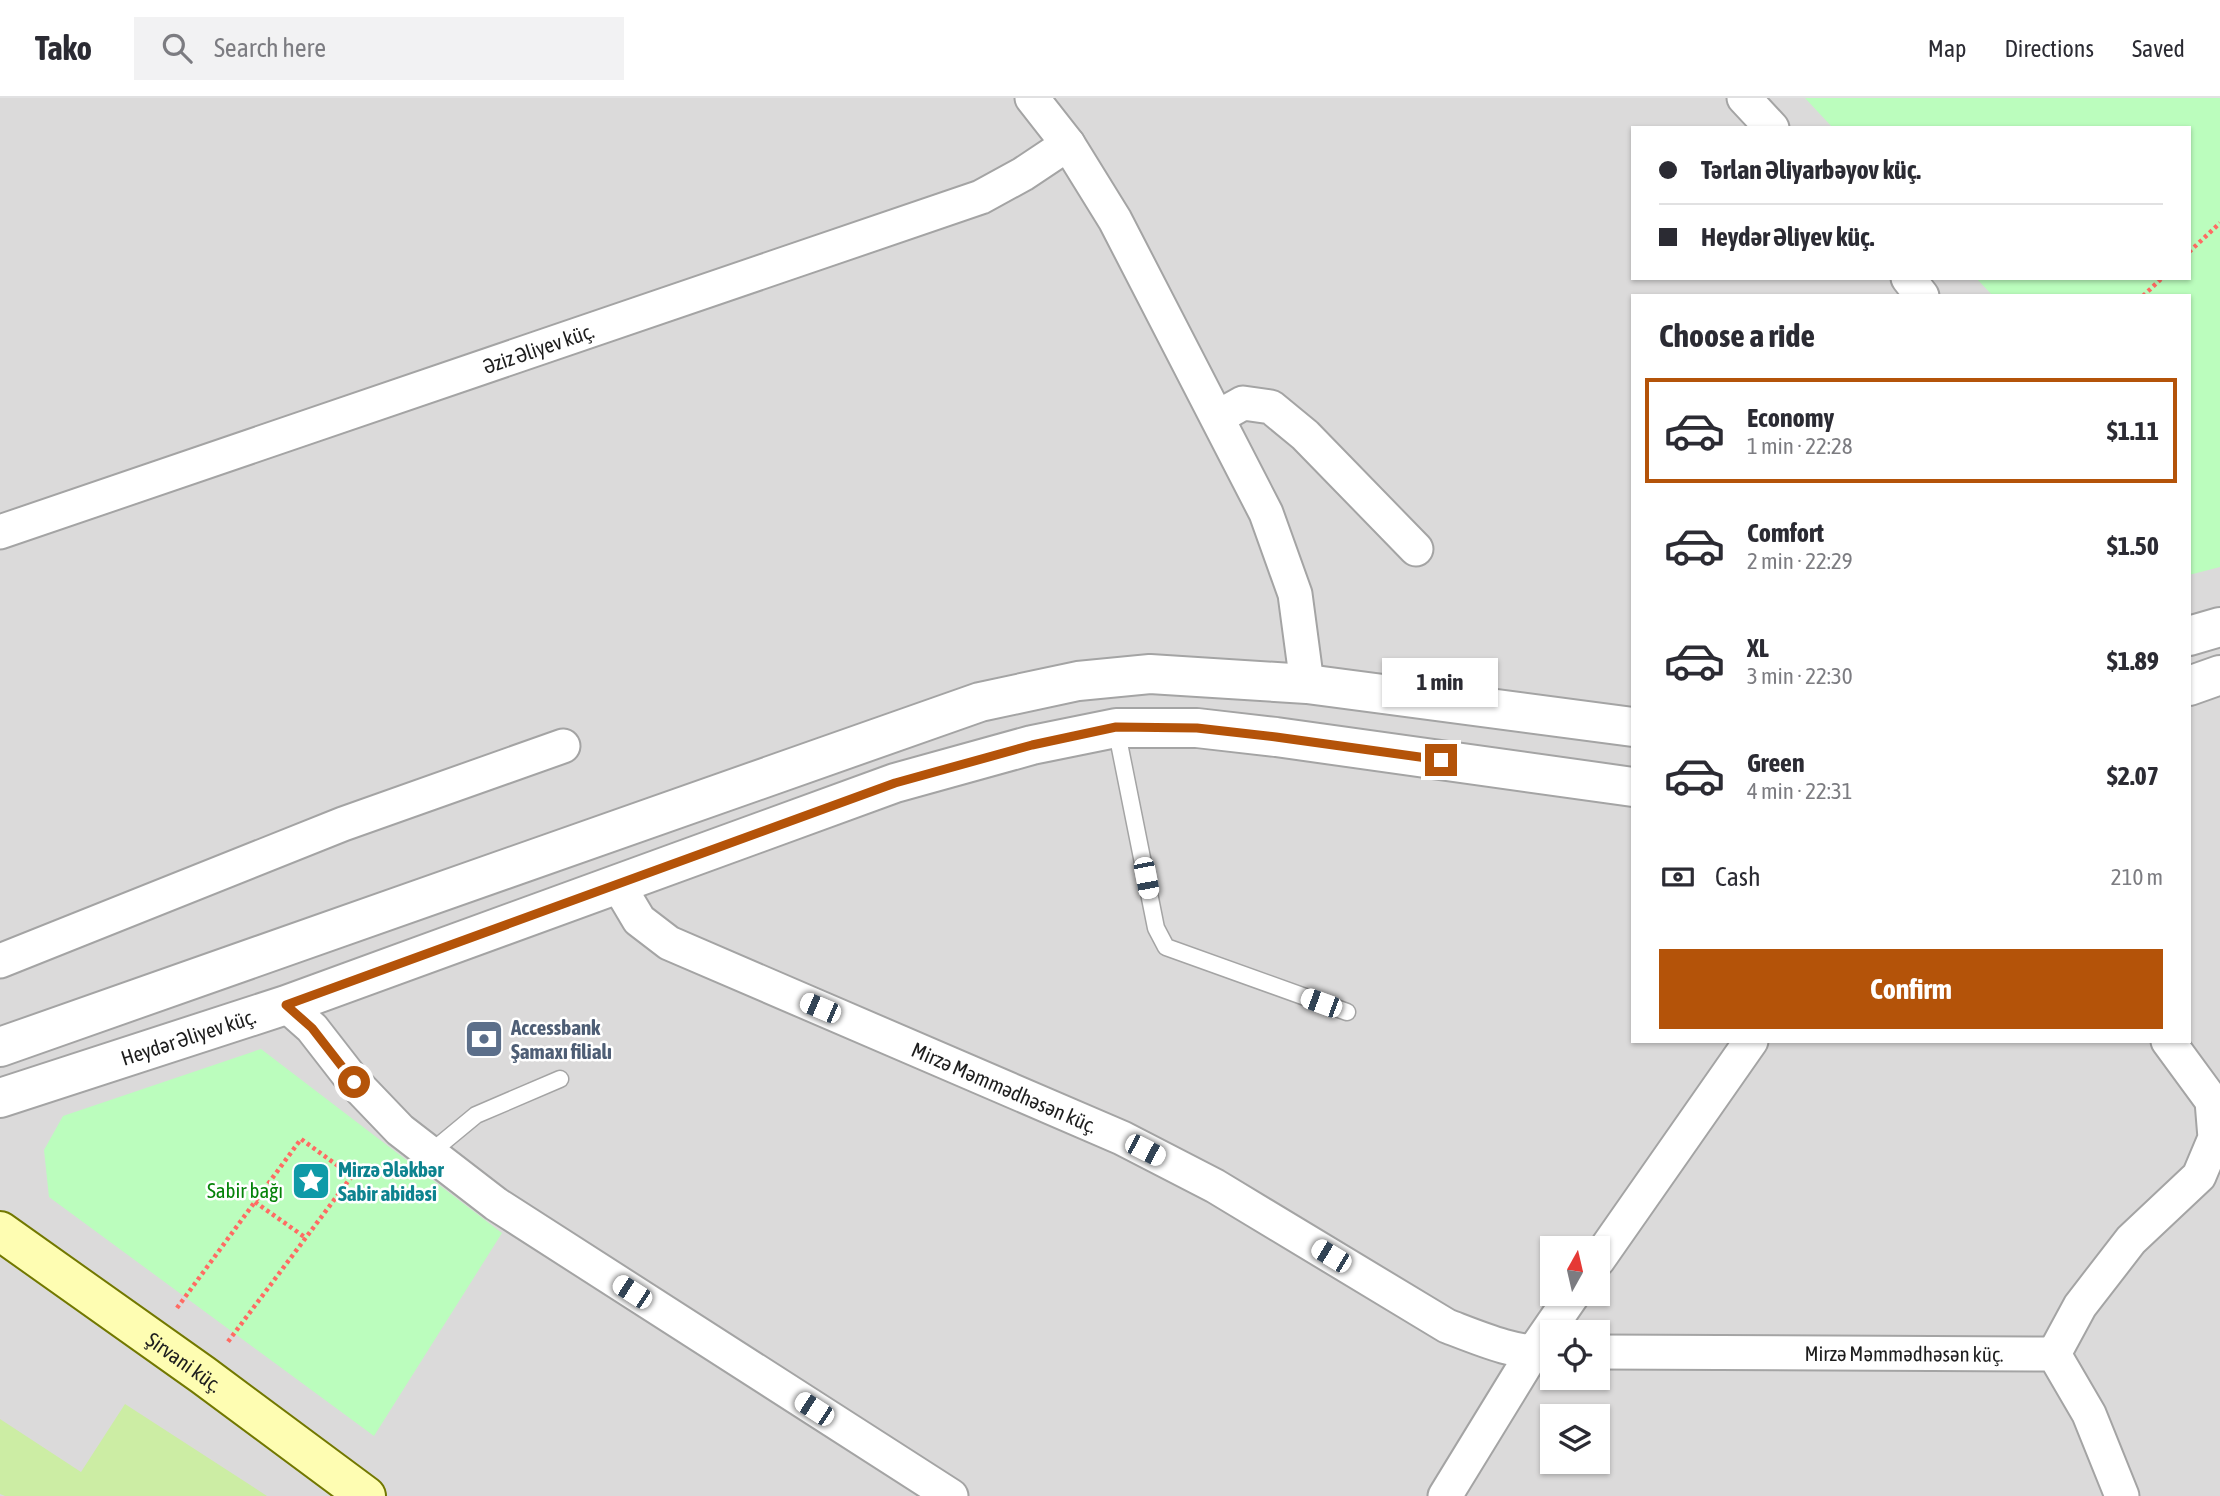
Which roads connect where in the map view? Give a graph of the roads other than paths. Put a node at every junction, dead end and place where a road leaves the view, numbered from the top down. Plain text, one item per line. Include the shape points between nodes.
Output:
1 (1032, 98) edge
2 (1744, 98) edge
3 (1770, 126) edge
4 (1068, 144) junction
5 (1910, 280) edge
6 (1920, 294) edge
7 (1218, 417) junction
8 (0, 532) edge
9 (1416, 549) dead end
10 (2220, 626) edge
11 (2191, 635) edge
12 (2220, 676) edge
13 (1307, 684) junction
14 (2191, 685) edge
15 (1116, 727) junction
16 (1631, 727) edge
17 (563, 746) dead end
18 (1631, 787) edge
19 (617, 883) junction
20 (0, 961) edge
21 (286, 1005) junction
22 (1347, 1012) dead end
23 (1750, 1043) edge
24 (2169, 1043) edge
25 (0, 1047) edge
26 (560, 1079) dead end
27 (0, 1098) edge
28 (430, 1153) junction
29 (0, 1231) edge
30 (1610, 1243) edge
31 (1610, 1352) edge
32 (1540, 1353) edge
33 (2054, 1354) junction
34 (1540, 1356) edge
35 (366, 1496) edge
36 (951, 1496) edge
37 (1446, 1496) edge
38 (2122, 1496) edge

1 - 4 street
2 - 3 street
4 - 7 street via 1115,220
4 - 8 street, Əziz Əliyev küç. via 981,197
5 - 6 street
7 - 9 street via 1243,403 1270,407 1305,435
7 - 13 street via 1266,513 1295,594
10 - 11 street
12 - 14 street
13 - 16 street
13 - 25 street via 1150,674 1078,681 980,702
15 - 18 street, Heydər Əliyev küç. via 1197,728 1276,737
15 - 19 street, Heydər Əliyev küç. via 895,783
15 - 22 lane via 1156,928 1166,947
17 - 20 street via 343,824
19 - 21 street, Heydər Əliyev küç.
19 - 32 street, Mirzə Məmmədhəsən küç. via 639,920 669,943 1122,1138 1215,1186 1447,1326
21 - 27 street, Heydər Əliyev küç.
21 - 28 street via 312,1028 400,1130
23 - 30 street
24 - 33 street via 2212,1101 2216,1138 2199,1176 2131,1240 2080,1306
26 - 28 lane via 476,1115
28 - 36 street via 496,1205
29 - 35 main road, Şirvani küç.
31 - 33 street, Mirzə Məmmədhəsən küç.
33 - 38 street via 2089,1414
34 - 37 street

